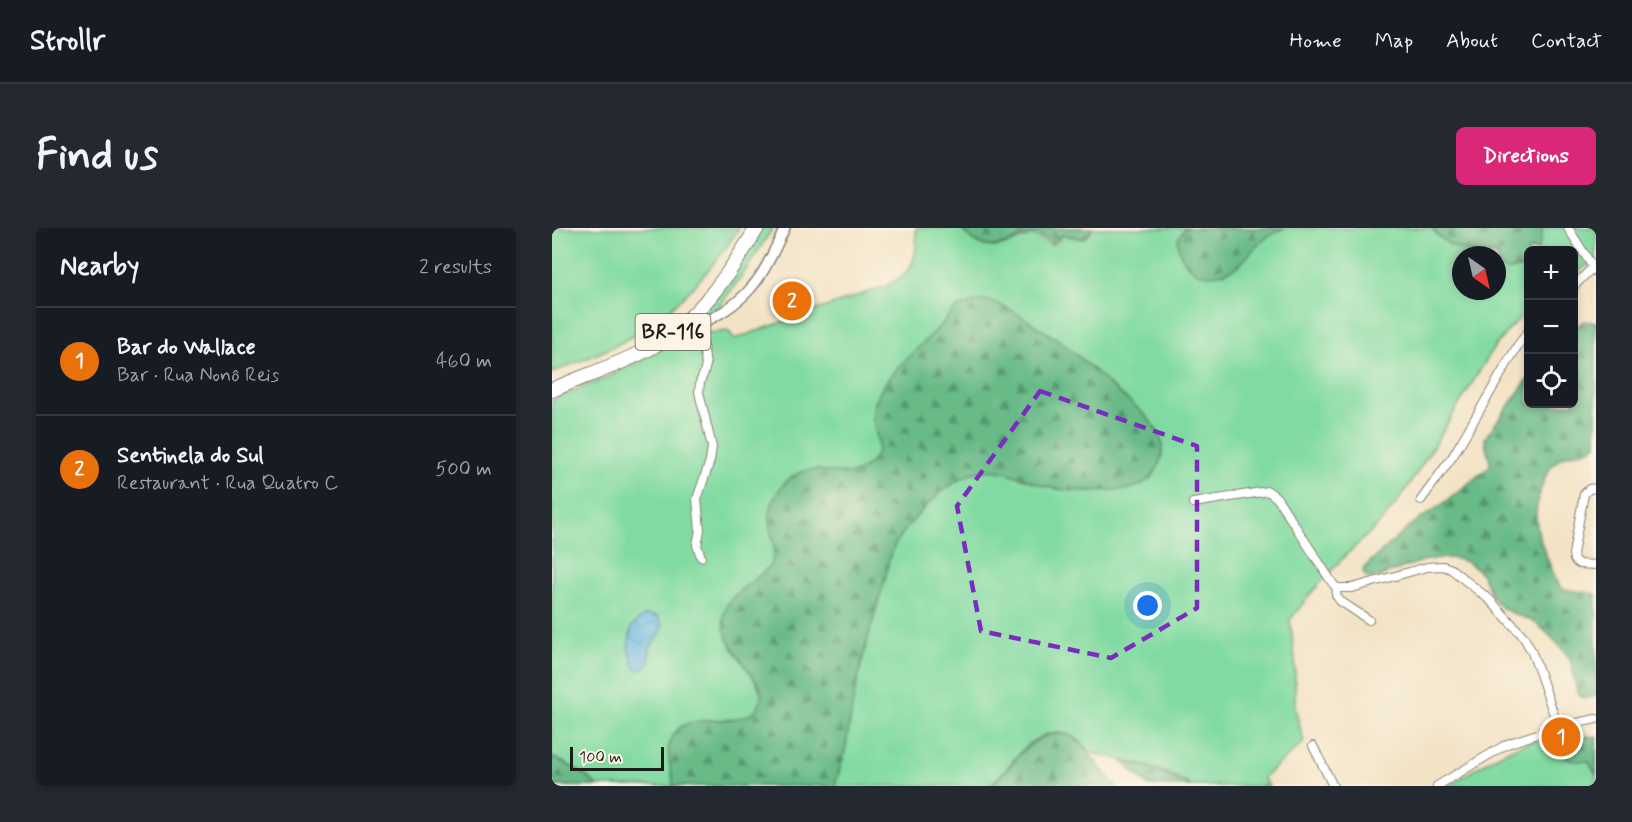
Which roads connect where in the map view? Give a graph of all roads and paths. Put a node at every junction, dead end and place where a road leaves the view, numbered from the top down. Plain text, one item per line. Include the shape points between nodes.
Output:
1 (747, 228) edge
2 (757, 228) edge
3 (785, 228) edge
4 (1568, 228) edge
5 (1595, 270) edge
6 (1578, 283) edge
7 (700, 327) dead end
8 (1524, 337) edge
9 (552, 382) edge
10 (552, 392) edge
11 (1594, 488) edge
12 (1421, 500) dead end
13 (1193, 503) dead end
14 (701, 556) dead end
15 (1596, 565) edge
16 (1337, 588) junction
17 (1369, 620) dead end
18 (1596, 719) edge
19 (1558, 727) junction
20 (1313, 746) dead end
21 (1332, 786) edge
22 (1437, 786) edge

1 - 9 highway, BR-116 via 709,285 668,327 629,351
2 - 10 highway, BR-116 via 712,294 663,340
3 - 10 street via 758,279 736,302 644,356
4 - 5 street
5 - 6 street
7 - 14 street via 706,365 699,392 712,447 696,499 700,530 697,545
8 - 12 street via 1453,456
11 - 15 street via 1584,494 1573,554 1579,564
13 - 16 street via 1268,491 1277,498
16 - 17 street via 1340,601
16 - 19 street via 1352,588 1431,566 1451,569 1490,600 1523,636
18 - 19 street
19 - 22 street via 1504,745
20 - 21 street

